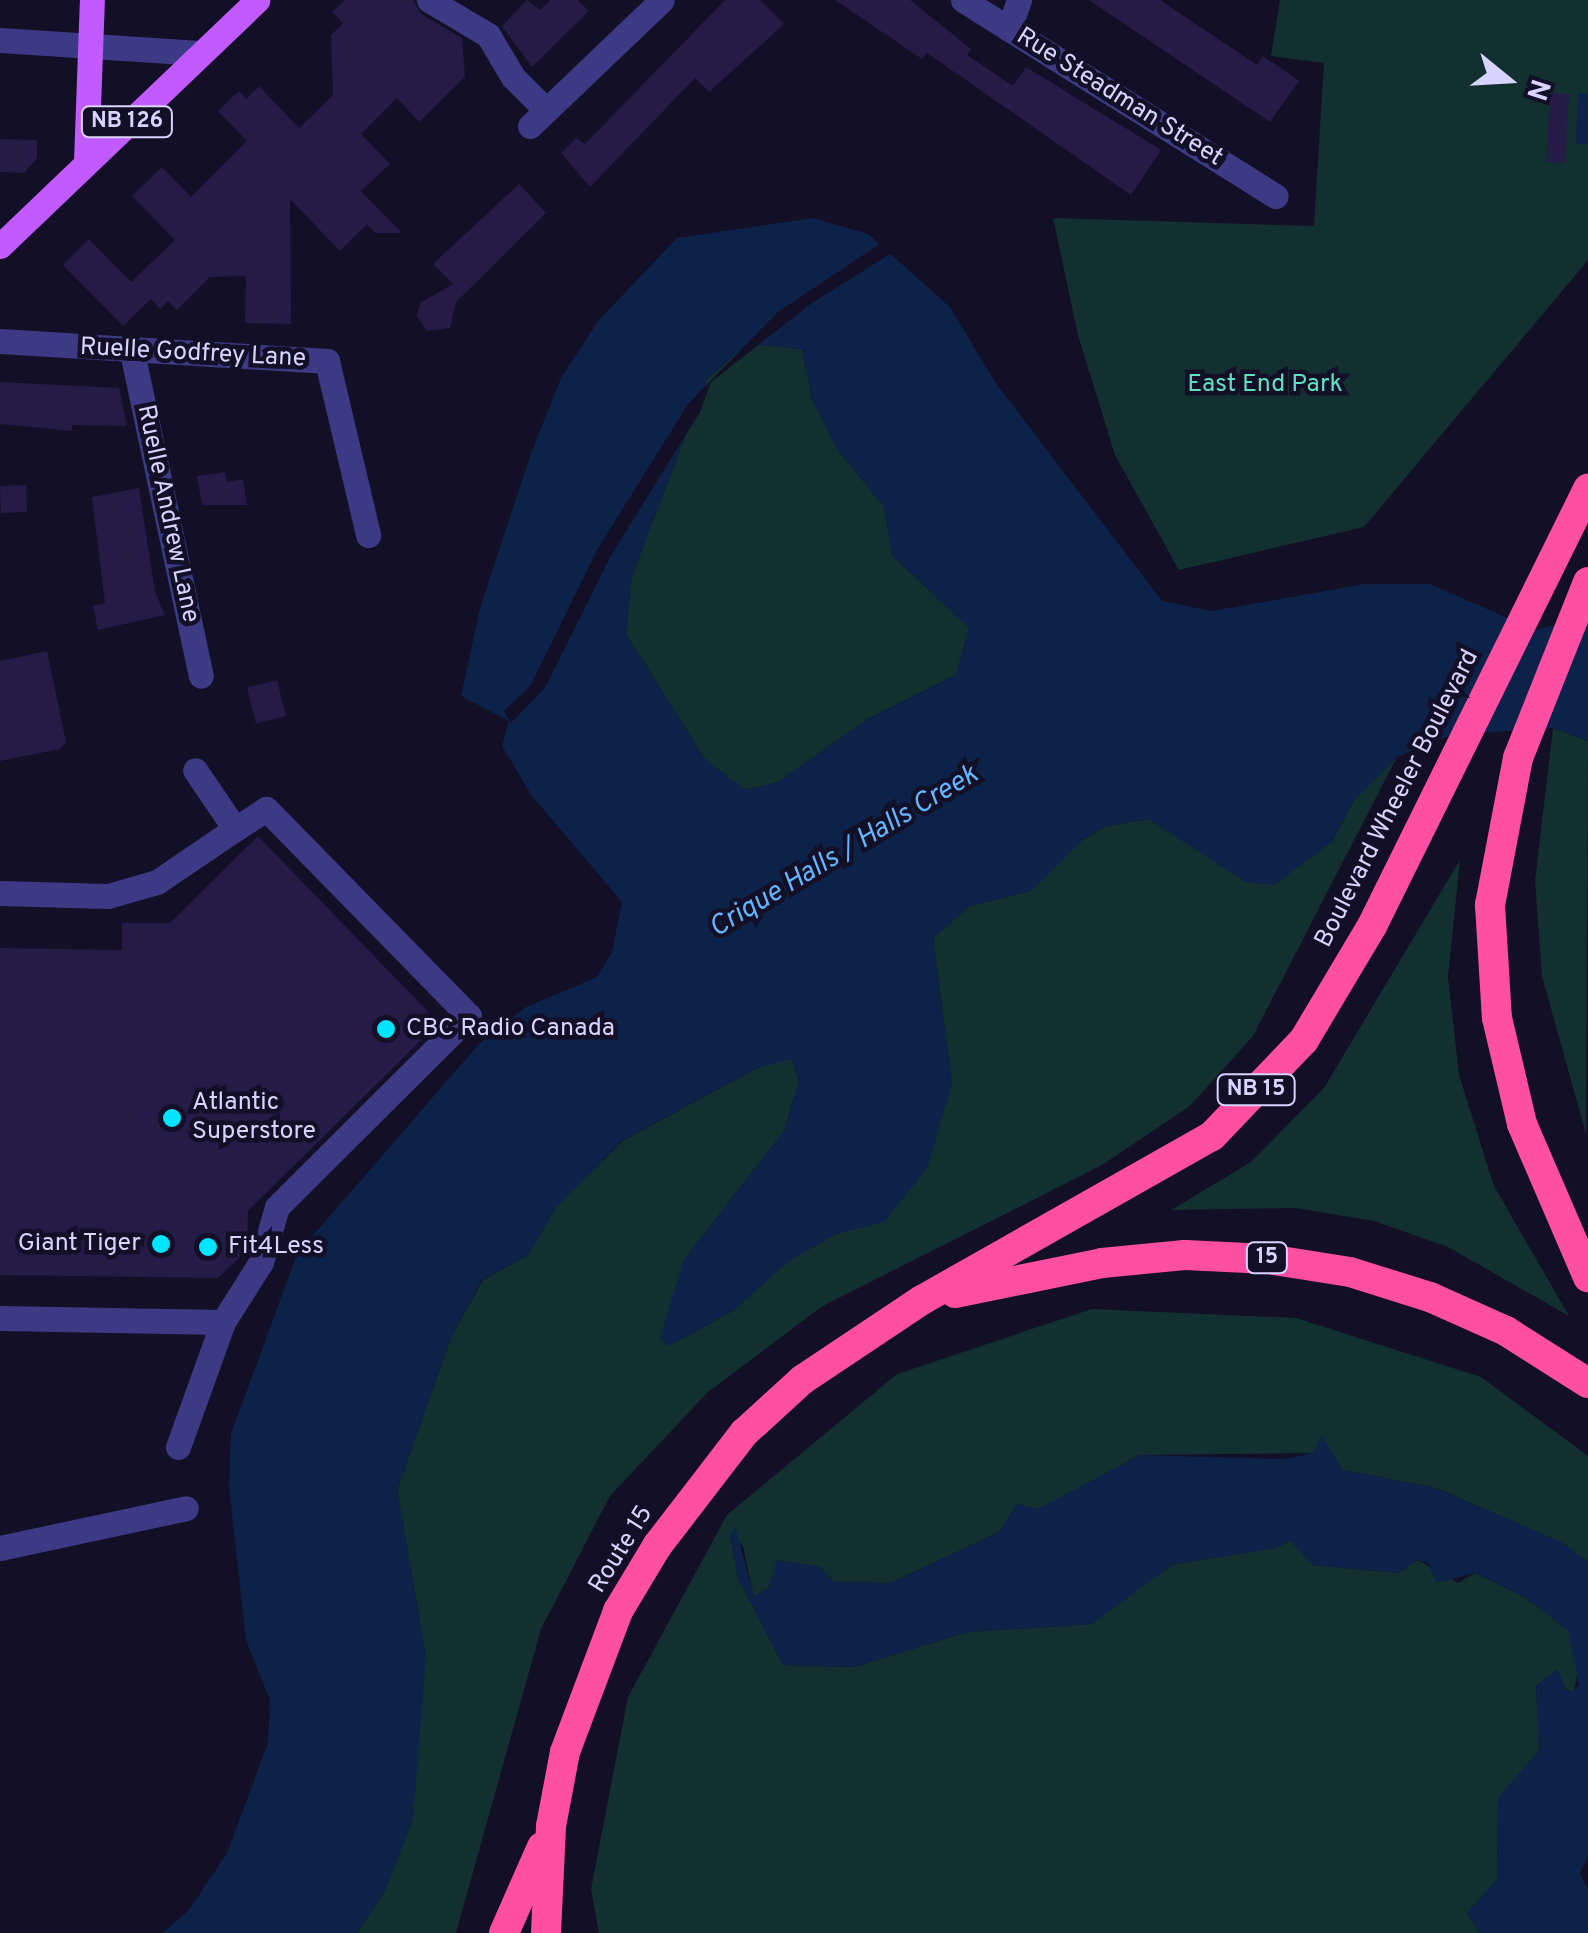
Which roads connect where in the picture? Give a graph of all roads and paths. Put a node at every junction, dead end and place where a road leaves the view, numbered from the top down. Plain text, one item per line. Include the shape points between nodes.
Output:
1 (92, 0) edge
2 (256, 0) edge
3 (429, 0) edge
4 (662, 0) edge
5 (963, 0) edge
6 (1019, 0) edge
7 (1009, 29) junction
8 (0, 40) edge
9 (90, 43) junction
10 (200, 53) junction
11 (86, 161) junction
12 (1276, 196) dead end
13 (0, 246) edge
14 (0, 342) edge
15 (132, 352) junction
16 (1588, 488) edge
17 (368, 535) dead end
18 (1582, 592) edge
19 (202, 676) dead end
20 (195, 770) dead end
21 (235, 830) junction
22 (0, 894) edge
23 (1588, 1277) edge
24 (922, 1300) junction
25 (0, 1318) edge
26 (224, 1322) junction
27 (1588, 1384) edge
28 (178, 1447) dead end
29 (186, 1508) dead end
30 (0, 1548) edge
31 (551, 1826) junction
32 (504, 1933) edge
33 (546, 1933) edge

1 - 9 main road
2 - 10 main road, NB 126
3 - 4 street via 488,36 538,118
5 - 7 street, Rue Steadman Street
6 - 7 street
7 - 12 street, Rue Steadman Street
8 - 9 street
9 - 10 street
9 - 11 main road
10 - 11 main road, NB 126
11 - 13 main road, NB 126
14 - 15 street, Ruelle Godfrey Lane
15 - 17 street, Ruelle Godfrey Lane via 327,361
15 - 19 street, Ruelle Andrew Lane
16 - 24 highway, Boulevard Wheeler Boulevard / NB 15 via 1372,926 1304,1040 1212,1136
18 - 23 highway via 1518,758 1490,905 1497,1018 1522,1124
20 - 21 street
21 - 22 street via 157,882 108,896
21 - 26 street via 266,809 469,1016 277,1208 262,1262
24 - 27 highway, 15 via 1102,1263 1185,1255 1268,1258 1350,1272 1430,1297 1506,1331
24 - 31 highway, Route 15 / NB 15 via 787,1394 744,1434 656,1546 588,1680
25 - 26 street
26 - 28 street
29 - 30 street
31 - 32 highway, NB 15
31 - 33 highway, Route 15 / NB 15

